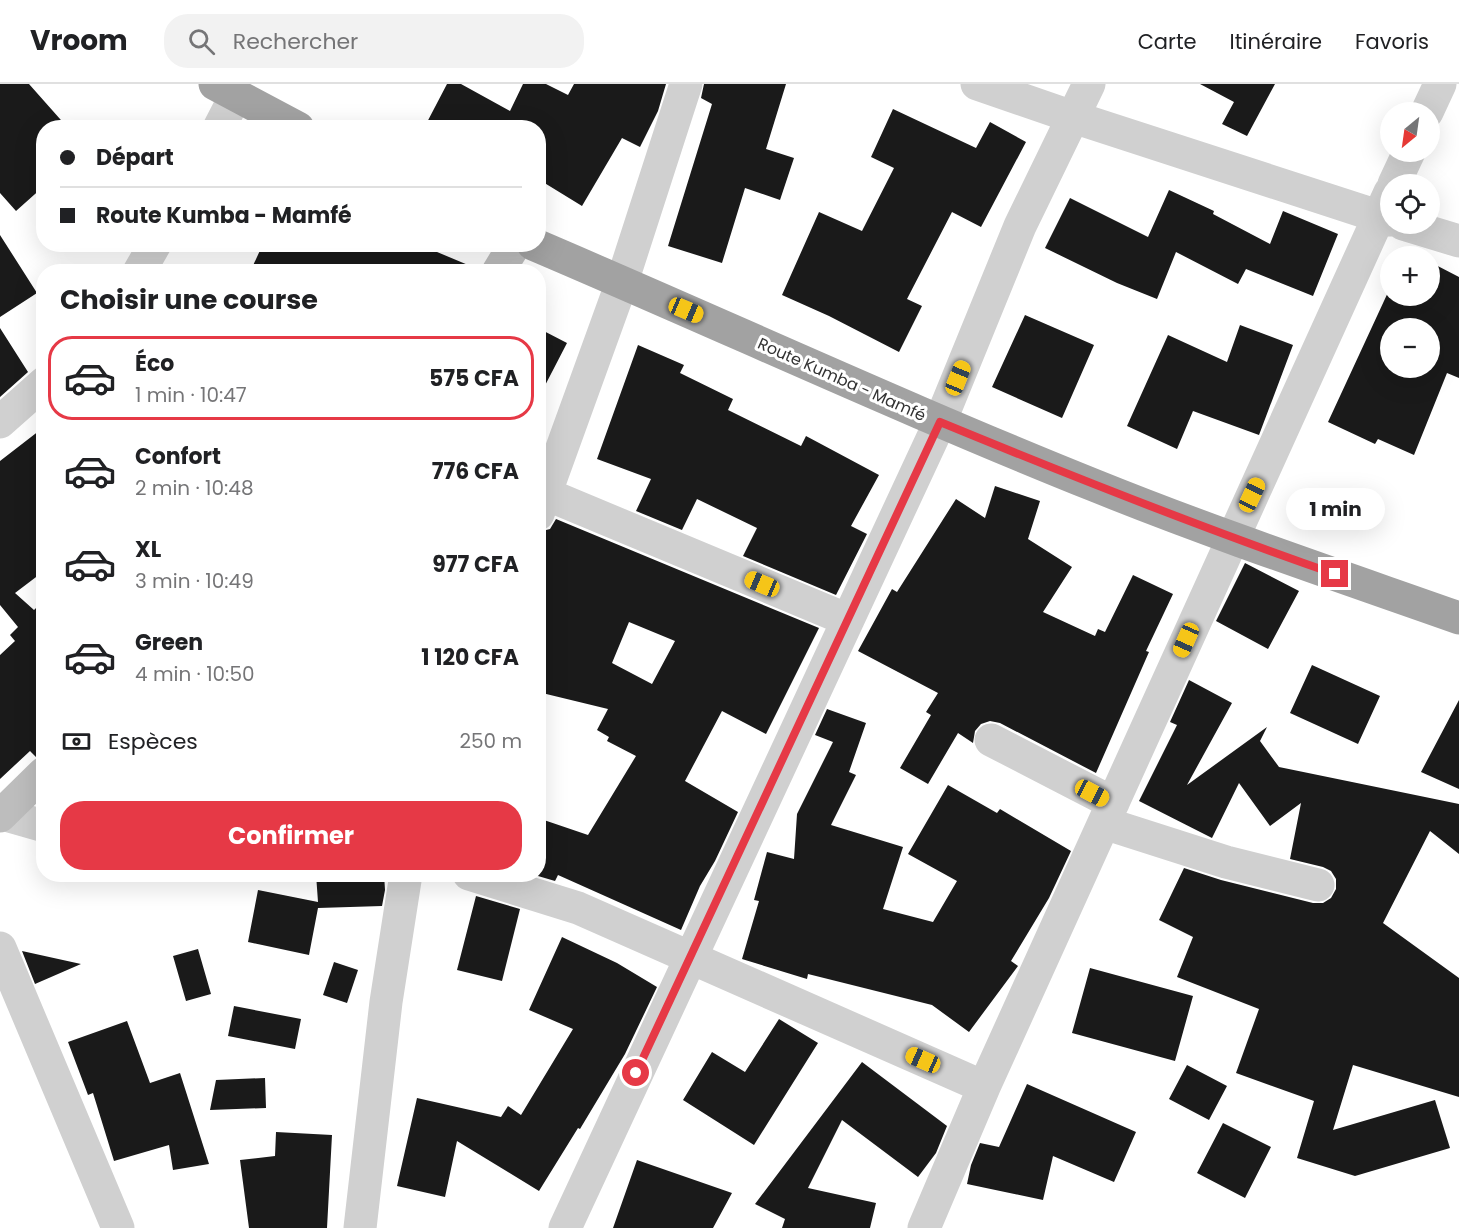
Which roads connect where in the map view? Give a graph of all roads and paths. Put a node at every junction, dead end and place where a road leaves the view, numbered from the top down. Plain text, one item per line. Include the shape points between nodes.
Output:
1 (686, 84) edge
2 (977, 84) edge
3 (1089, 84) edge
4 (1440, 84) edge
5 (223, 87) edge
6 (1432, 102) edge
7 (1073, 117) junction
8 (220, 120) edge
9 (283, 120) edge
10 (1380, 210) edge
11 (1440, 233) edge
12 (1381, 234) edge
13 (1459, 241) edge
14 (546, 250) edge
15 (622, 282) junction
16 (36, 390) edge
17 (0, 422) edge
18 (940, 422) junction
19 (546, 493) edge
20 (546, 506) edge
21 (1232, 538) junction
22 (1459, 618) edge
23 (848, 620) junction
24 (991, 740) dead end
25 (36, 781) edge
26 (1108, 813) junction
27 (1, 815) edge
28 (36, 824) edge
29 (405, 882) edge
30 (495, 882) edge
31 (1318, 885) dead end
32 (0, 948) edge
33 (690, 956) junction
34 (984, 1087) junction
35 (118, 1228) edge
36 (360, 1228) edge
37 (565, 1228) edge
38 (924, 1228) edge

1 - 15 street
2 - 7 street
3 - 7 street
4 - 6 street
5 - 8 street
5 - 9 highway
7 - 10 street
7 - 18 street via 1020,226
11 - 13 street
12 - 21 street
14 - 15 highway, Route Kumba - Mamfé
15 - 18 highway, Route Kumba - Mamfé
15 - 19 street
16 - 17 street
18 - 21 highway, Route Kumba - Mamfé
18 - 23 street
20 - 23 street
21 - 22 highway, Route Kumba - Mamfé
21 - 26 street
23 - 33 street
24 - 26 street
25 - 27 main road
26 - 31 street via 1226,862
26 - 34 street
27 - 28 street
29 - 36 street via 386,1002
30 - 33 street via 578,908
32 - 35 street
33 - 34 street
33 - 37 street
34 - 38 street

